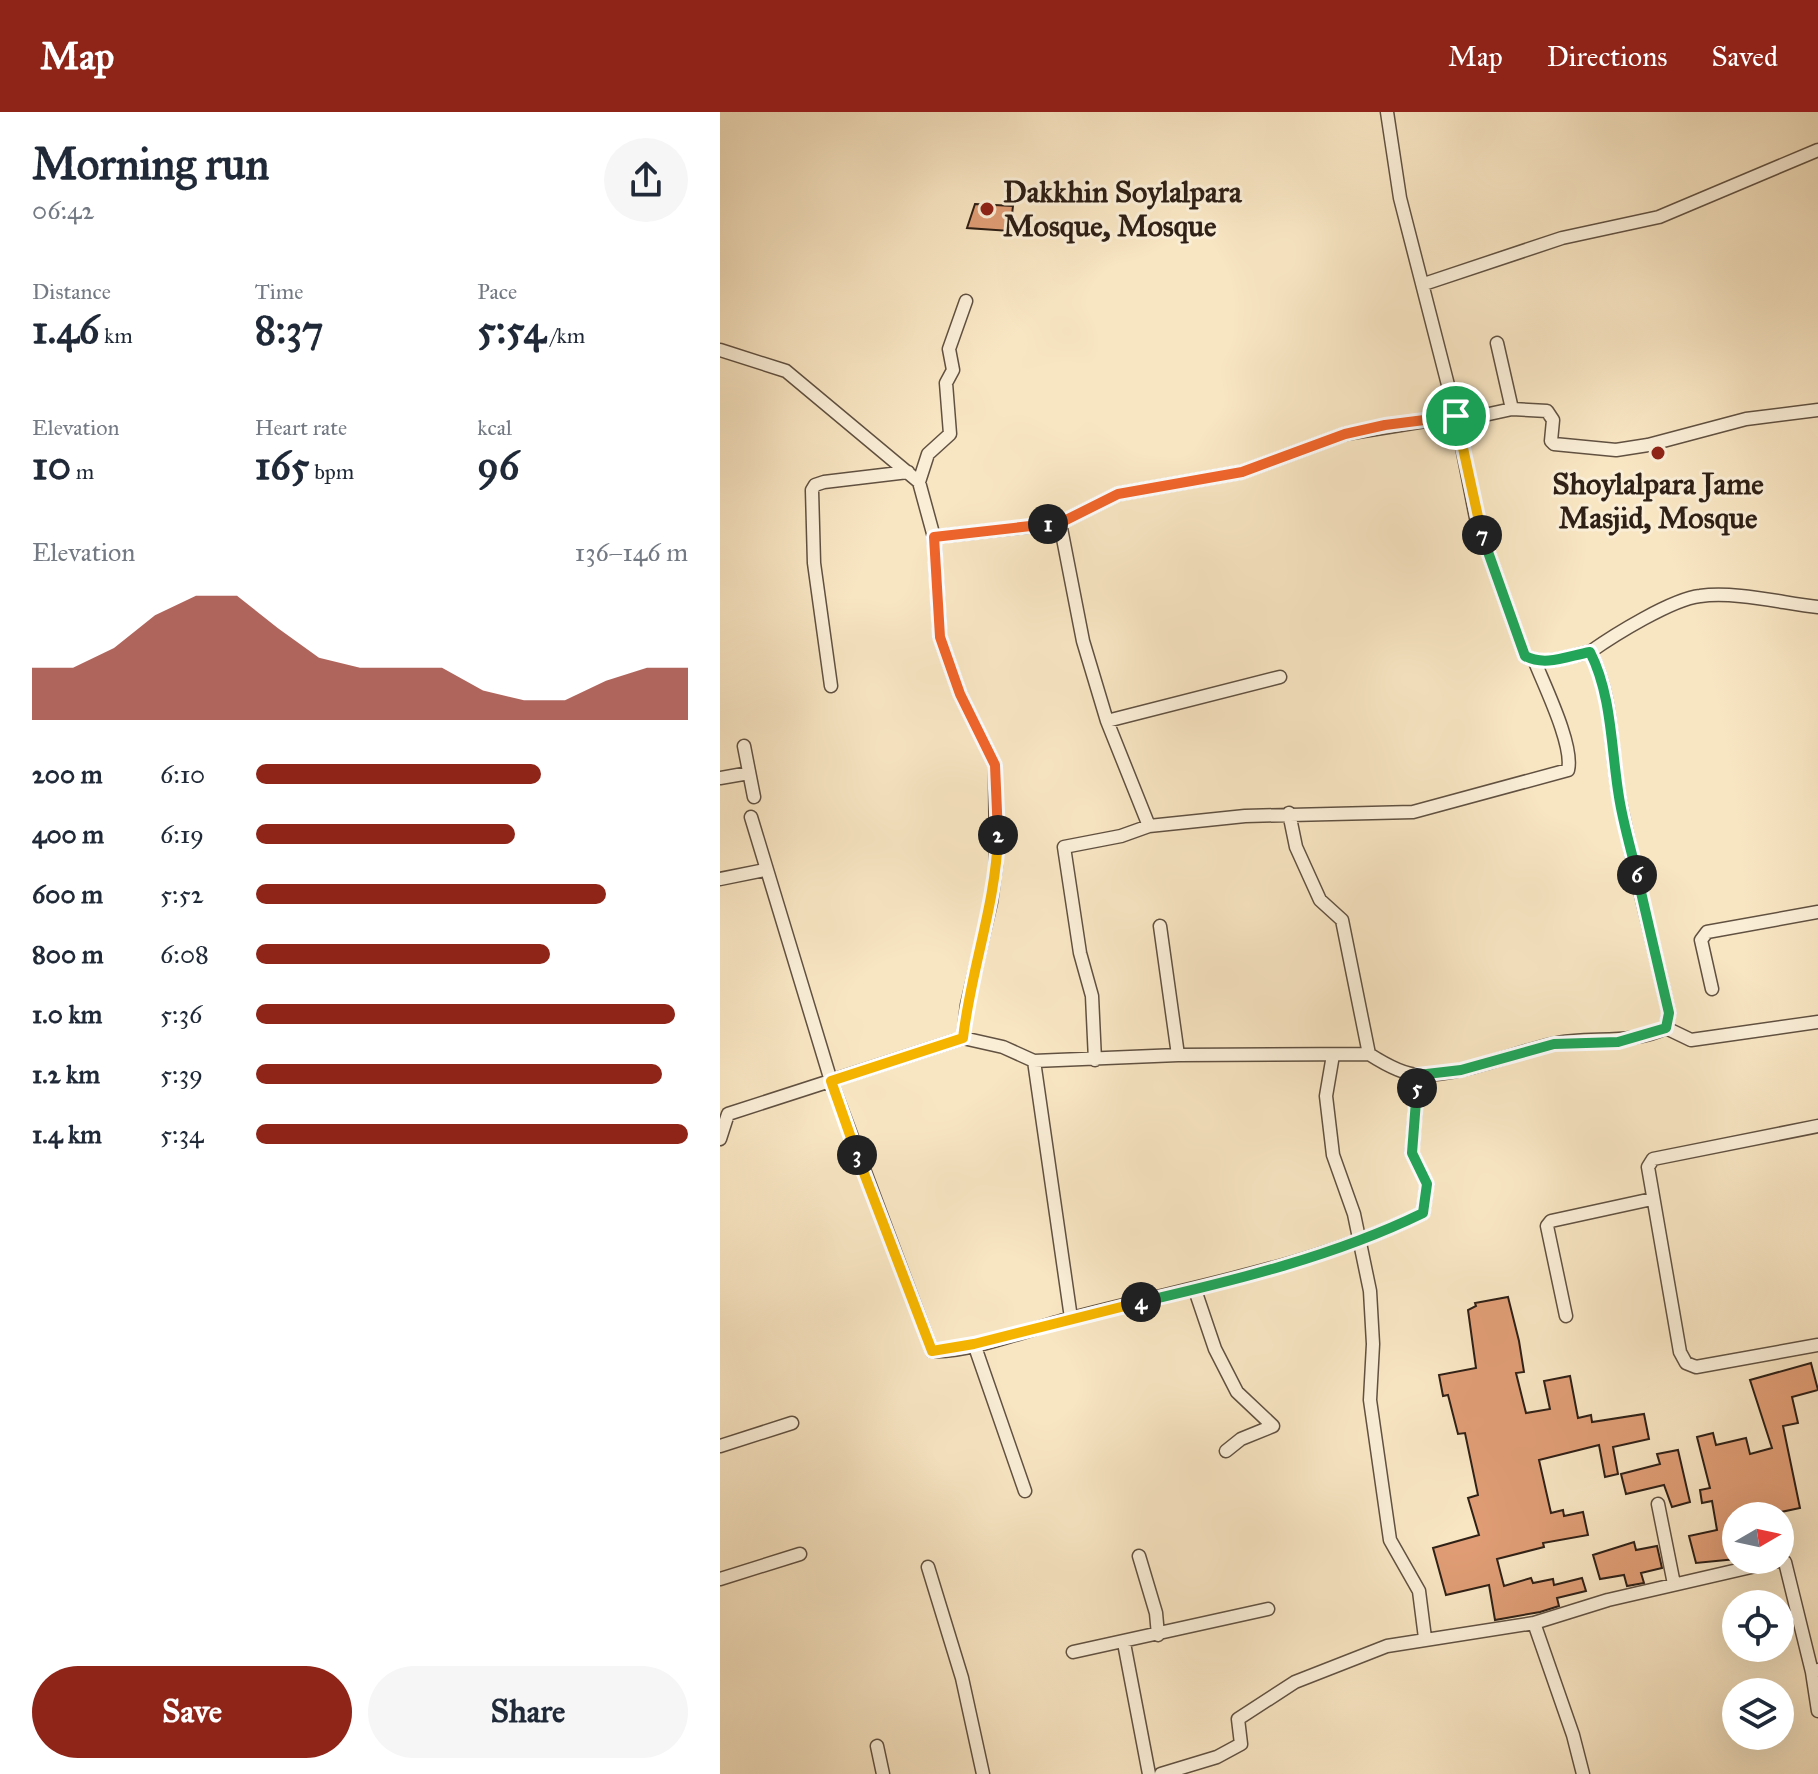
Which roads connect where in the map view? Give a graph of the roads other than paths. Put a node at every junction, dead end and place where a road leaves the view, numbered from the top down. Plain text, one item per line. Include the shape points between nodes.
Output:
1 (1387, 112) edge
2 (1818, 150) edge
3 (1424, 284) junction
4 (966, 301) dead end
5 (1497, 343) dead end
6 (720, 350) edge
7 (1512, 409) junction
8 (1818, 410) edge
9 (1456, 418) junction
10 (908, 472) junction
11 (919, 482) junction
12 (1060, 523) junction
13 (934, 537) junction
14 (1818, 607) edge
15 (1590, 652) junction
16 (1535, 662) junction
17 (1280, 677) dead end
18 (831, 686) dead end
19 (1107, 721) junction
20 (744, 746) dead end
21 (749, 773) junction
22 (720, 778) edge
23 (754, 797) dead end
24 (1289, 813) junction
25 (751, 817) dead end
26 (1149, 826) junction
27 (765, 870) junction
28 (720, 879) edge
29 (1818, 912) edge
30 (1160, 926) dead end
31 (1712, 989) dead end
32 (1818, 1022) edge
33 (1666, 1028) junction
34 (963, 1038) junction
35 (1369, 1054) junction
36 (1178, 1055) junction
37 (1333, 1055) junction
38 (1095, 1060) junction
39 (1034, 1061) junction
40 (1418, 1075) junction
41 (831, 1081) junction
42 (1818, 1126) edge
43 (720, 1139) edge
44 (1652, 1199) junction
45 (1359, 1241) junction
46 (1195, 1290) junction
47 (1566, 1316) dead end
48 (1071, 1318) junction
49 (974, 1344) junction
50 (1818, 1345) edge
51 (792, 1423) dead end
52 (720, 1446) edge
53 (1226, 1451) dead end
54 (1025, 1491) dead end
55 (1658, 1504) dead end
56 (800, 1554) dead end
57 (1139, 1556) dead end
58 (928, 1567) dead end
59 (720, 1579) edge
60 (1674, 1584) junction
61 (1268, 1609) dead end
62 (1534, 1623) junction
63 (1158, 1635) junction
64 (1425, 1638) junction
65 (1124, 1643) junction
66 (1073, 1652) dead end
67 (1815, 1671) edge
68 (1818, 1711) edge
69 (877, 1746) dead end
70 (883, 1774) edge
71 (983, 1774) edge
72 (1149, 1774) edge
73 (1161, 1774) edge
74 (1583, 1774) edge

1 - 3 street via 1400,198
2 - 3 street via 1659,217 1562,238
3 - 9 street
4 - 11 street via 949,349 950,434 928,454
5 - 7 street
6 - 10 street via 786,371
7 - 8 street via 1547,411 1553,420 1554,444 1616,450 1746,419
7 - 9 street
9 - 12 street via 1385,425 1242,472 1118,494
9 - 16 street via 1476,518 1525,656
10 - 11 street
10 - 18 street via 824,482 812,490 814,563
11 - 13 street
12 - 13 street
12 - 19 street via 1083,641
13 - 34 street via 940,637 960,694 995,765 996,865
14 - 15 street via 1697,596 1626,628
15 - 16 street
15 - 33 street via 1604,690 1619,799 1669,1013
16 - 24 street via 1564,739 1568,770 1413,812
17 - 19 street
19 - 26 street
20 - 21 street
21 - 22 street
21 - 23 street
24 - 26 street
24 - 35 street via 1296,847 1320,900 1342,920
25 - 27 street
26 - 38 street via 1064,847 1092,996
27 - 28 street
27 - 41 street
29 - 31 street via 1707,932 1701,940
30 - 36 street
32 - 33 street via 1691,1040
33 - 40 street via 1618,1042 1554,1044 1461,1070
34 - 39 street
34 - 41 street
35 - 37 street
35 - 40 street
36 - 37 street
36 - 38 street
37 - 45 street via 1326,1096 1333,1155
38 - 39 street
39 - 48 street
40 - 45 street via 1412,1153 1427,1184 1423,1213
41 - 43 street via 728,1114
41 - 49 street via 930,1349
42 - 44 street via 1653,1159 1648,1167
44 - 47 street via 1547,1226
44 - 50 street via 1686,1363 1696,1367
45 - 46 street
45 - 64 street via 1370,1291 1370,1400 1390,1540 1419,1591
46 - 48 street
46 - 53 street via 1237,1392 1273,1426
48 - 49 street
49 - 54 street
51 - 52 street
55 - 60 street
56 - 59 street
57 - 63 street
58 - 71 street via 962,1678
60 - 62 street
60 - 67 street via 1785,1562
61 - 63 street
62 - 64 street
62 - 74 street
63 - 65 street
64 - 73 street via 1387,1646 1295,1682 1238,1719 1241,1744
65 - 66 street
65 - 72 street
67 - 68 street
69 - 70 street

